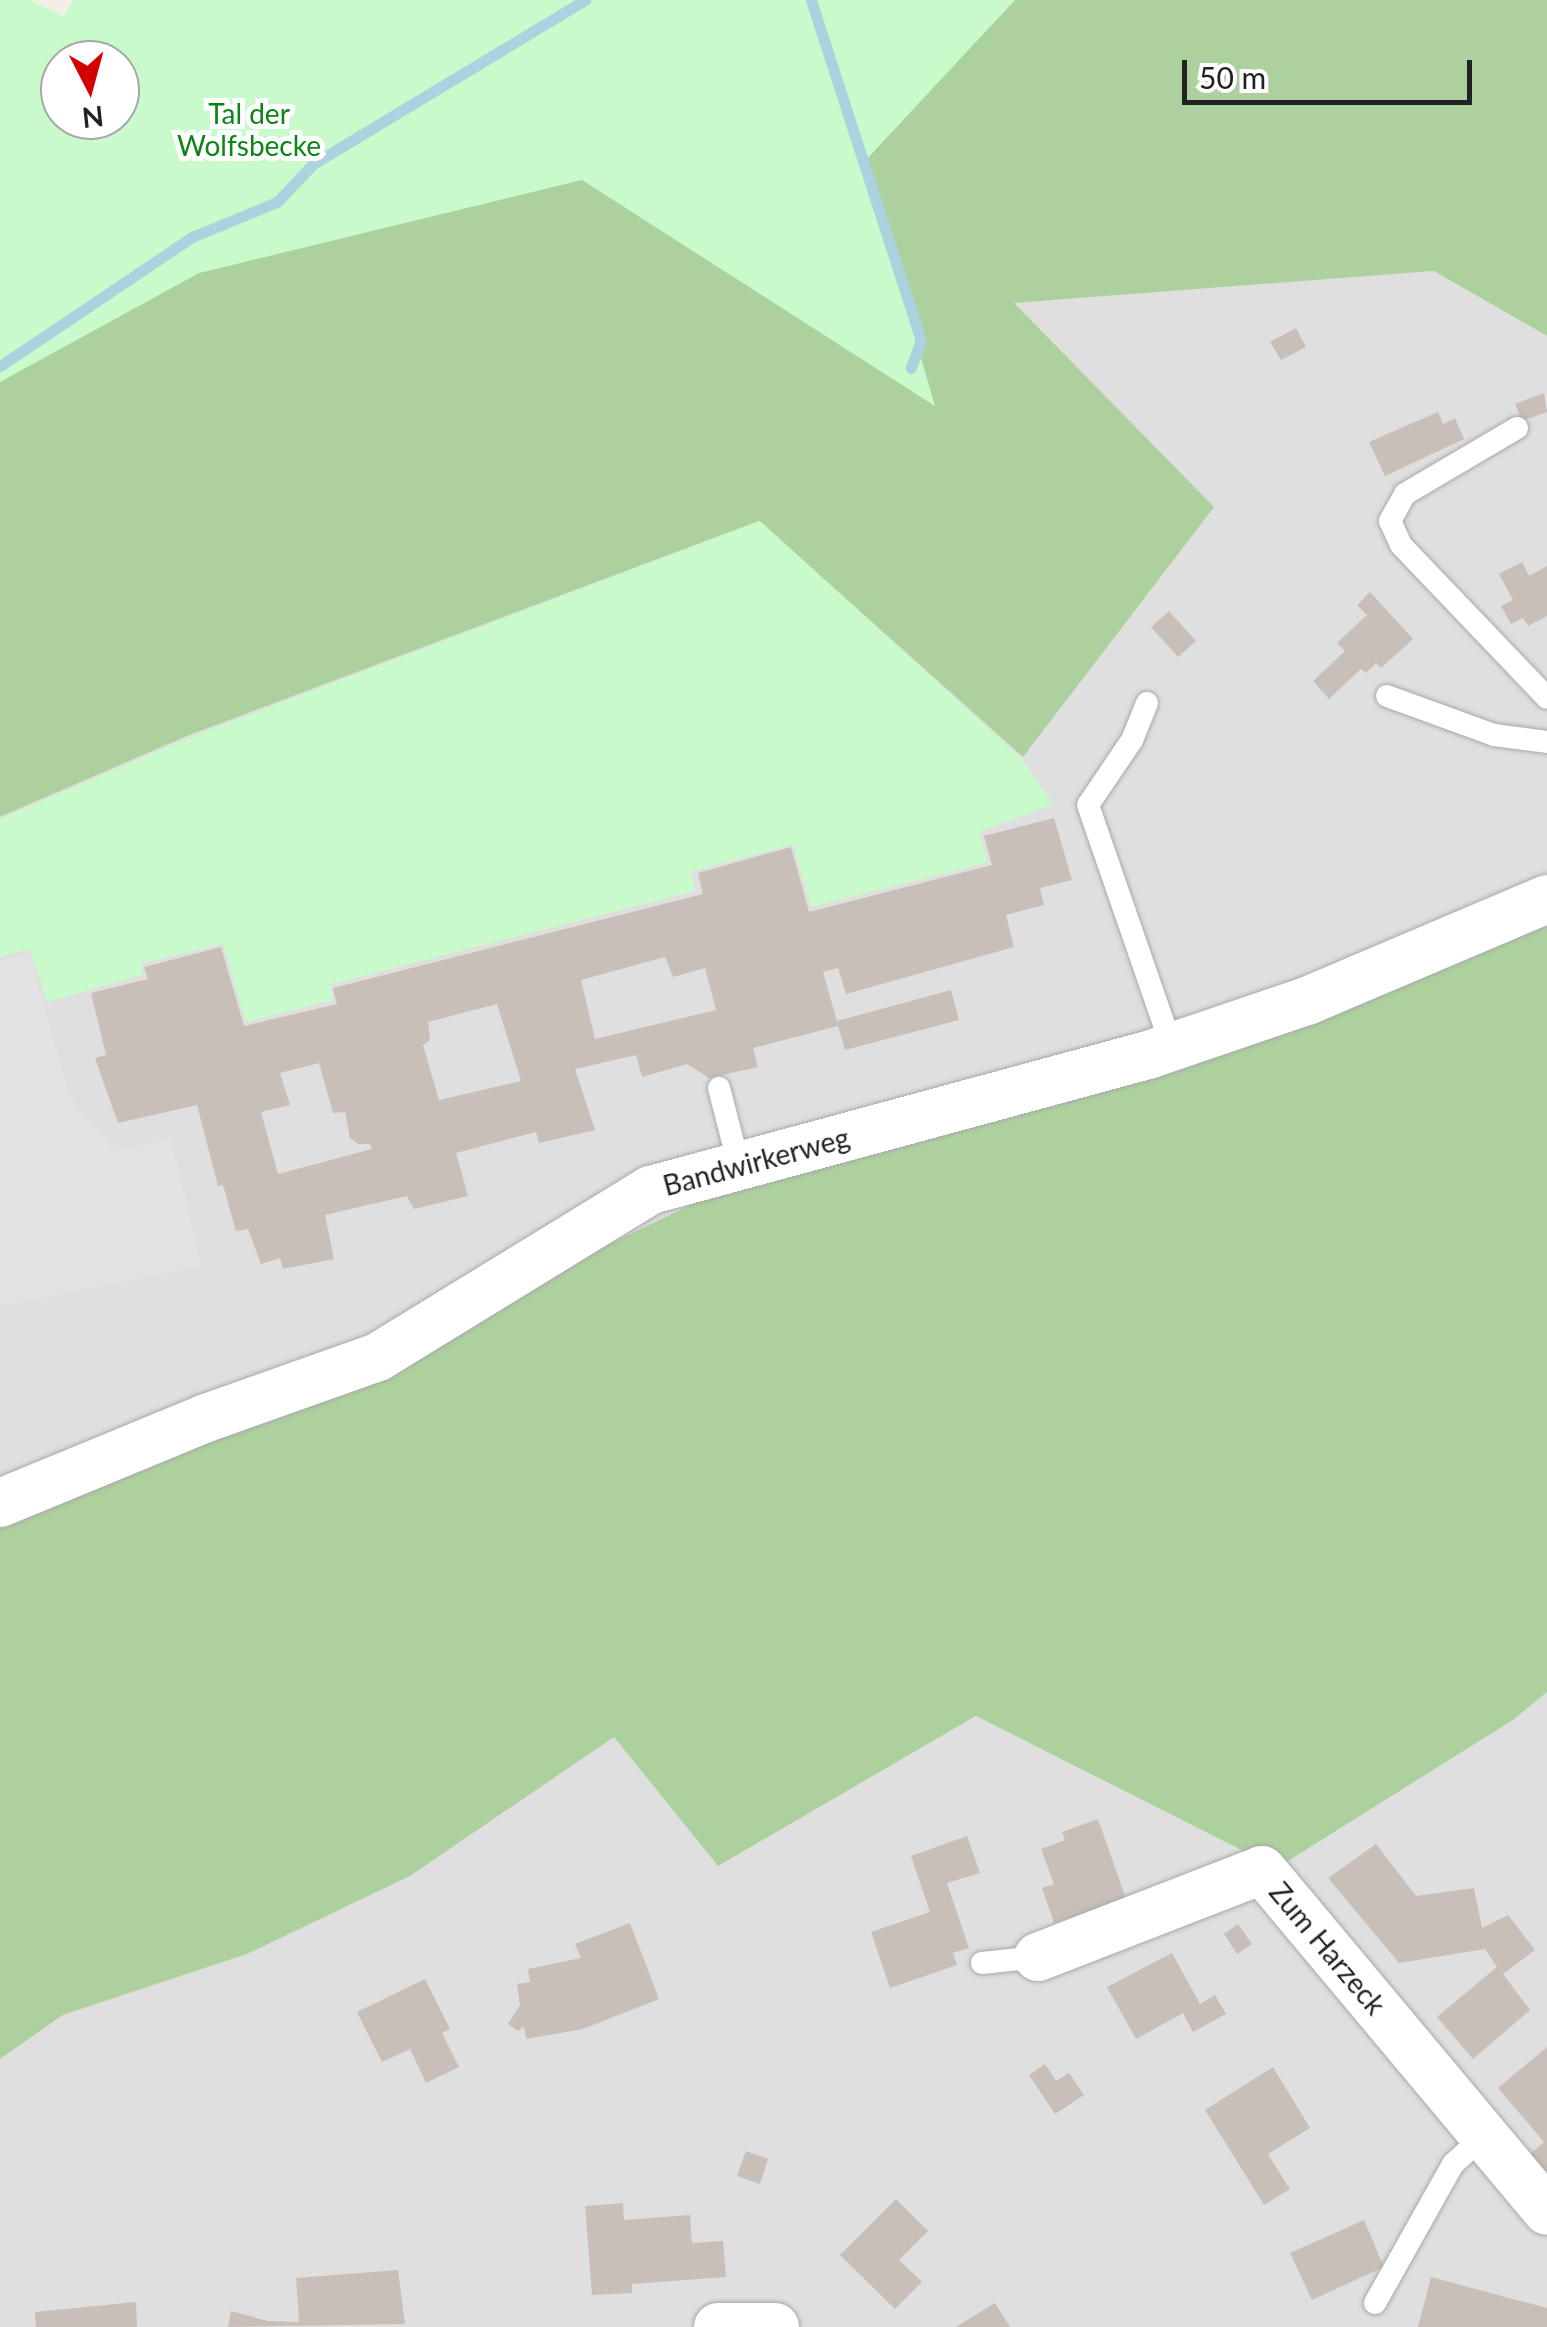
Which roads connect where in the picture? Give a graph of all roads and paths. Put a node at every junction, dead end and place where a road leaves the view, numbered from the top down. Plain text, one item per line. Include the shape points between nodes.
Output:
1 (1517, 428) dead end
2 (1387, 696) dead end
3 (1547, 698) edge
4 (1147, 703) dead end
5 (1547, 742) edge
6 (1547, 899) edge
7 (1172, 1047) junction
8 (718, 1088) dead end
9 (740, 1166) junction
10 (0, 1503) edge
11 (1038, 1957) joint
12 (982, 1963) dead end
13 (1485, 2136) junction
14 (1547, 2211) edge
15 (1375, 2304) dead end
16 (718, 2327) edge
17 (775, 2327) edge

1 - 3 lane via 1405,494 1390,521 1402,545
2 - 5 lane via 1494,734
4 - 7 lane via 1132,740 1088,804
6 - 7 street, Bandwirkerweg via 1307,1001
7 - 9 street, Bandwirkerweg
8 - 9 lane
9 - 10 street, Bandwirkerweg via 650,1190 378,1357 206,1418
11 - 12 lane
11 - 13 street, Zum Harzeck via 1262,1870
13 - 14 street, Zum Harzeck
13 - 15 lane via 1453,2164
16 - 17 street

